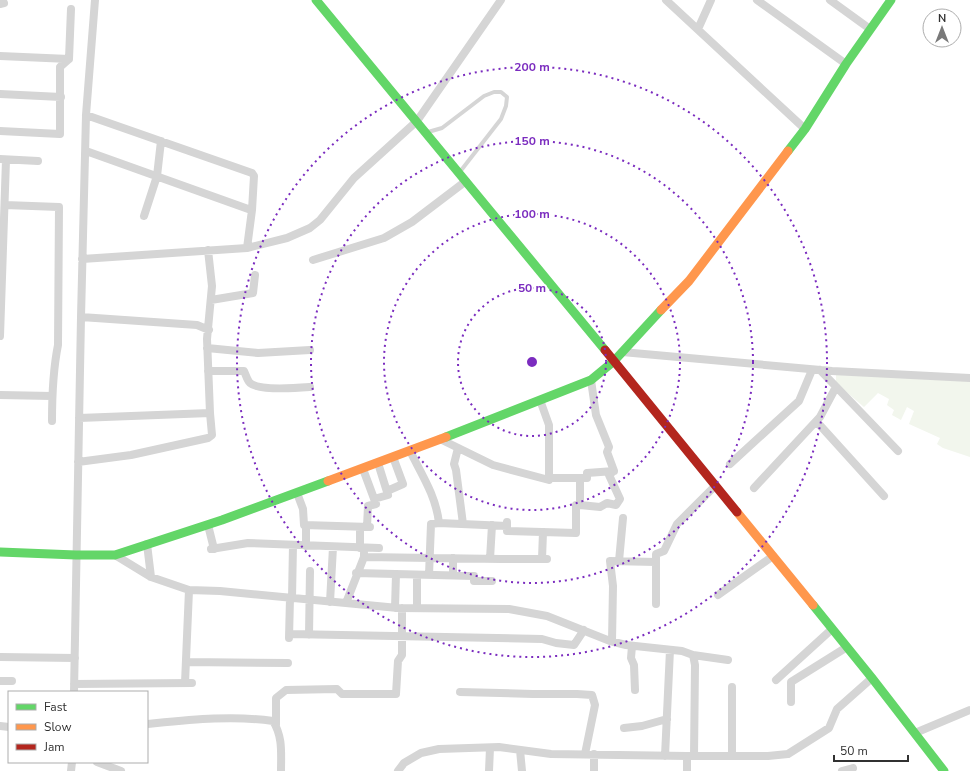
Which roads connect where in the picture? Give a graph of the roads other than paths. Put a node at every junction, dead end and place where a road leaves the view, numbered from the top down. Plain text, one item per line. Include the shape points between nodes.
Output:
1 (95, 0) edge
2 (316, 0) edge
3 (501, 0) edge
4 (666, 0) edge
5 (711, 0) edge
6 (757, 0) edge
7 (830, 0) edge
8 (892, 0) edge
9 (71, 9) dead end
10 (698, 29) junction
11 (870, 29) junction
12 (0, 56) edge
13 (69, 59) junction
14 (846, 64) junction
15 (0, 94) edge
16 (61, 97) junction
17 (86, 115) junction
18 (417, 121) junction
19 (805, 130) junction
20 (0, 131) edge
21 (426, 133) junction
22 (161, 141) junction
23 (86, 151) junction
24 (3, 159) edge
25 (38, 161) dead end
26 (459, 173) junction
27 (157, 176) junction
28 (466, 182) junction
29 (5, 205) junction
30 (251, 210) junction
31 (144, 216) dead end
32 (247, 248) junction
33 (208, 250) junction
34 (82, 259) junction
35 (313, 260) dead end
36 (255, 275) dead end
37 (210, 300) junction
38 (81, 317) junction
39 (208, 330) junction
40 (0, 336) edge
41 (208, 348) junction
42 (310, 350) dead end
43 (622, 352) junction
44 (614, 361) junction
45 (816, 370) junction
46 (208, 371) junction
47 (970, 378) edge
48 (591, 380) junction
49 (836, 387) junction
50 (310, 388) dead end
51 (0, 395) edge
52 (52, 396) junction
53 (540, 400) junction
54 (210, 413) junction
55 (79, 418) junction
56 (52, 421) dead end
57 (817, 422) junction
58 (440, 440) junction
59 (458, 448) junction
60 (410, 451) junction
61 (898, 451) dead end
62 (393, 458) junction
63 (78, 462) junction
64 (378, 463) junction
65 (730, 464) dead end
66 (363, 469) junction
67 (614, 470) junction
68 (549, 478) junction
69 (580, 478) junction
70 (715, 486) junction
71 (754, 488) dead end
72 (387, 491) junction
73 (297, 493) junction
74 (884, 496) dead end
75 (374, 500) junction
76 (580, 505) junction
77 (623, 518) dead end
78 (438, 522) junction
79 (463, 524) junction
80 (208, 525) junction
81 (306, 525) junction
82 (492, 525) junction
83 (366, 527) junction
84 (543, 532) junction
85 (147, 544) junction
86 (293, 545) junction
87 (306, 546) junction
88 (333, 547) junction
89 (362, 548) junction
90 (379, 548) dead end
91 (0, 552) edge
92 (76, 555) junction
93 (115, 555) junction
94 (773, 556) junction
95 (364, 557) junction
96 (430, 558) junction
97 (453, 558) junction
98 (490, 559) junction
99 (619, 561) junction
100 (656, 562) junction
101 (310, 571) dead end
102 (356, 573) junction
103 (396, 574) junction
104 (417, 574) junction
105 (429, 575) junction
106 (452, 575) junction
107 (151, 578) junction
108 (492, 581) dead end
109 (189, 590) junction
110 (718, 596) dead end
111 (291, 598) junction
112 (310, 600) junction
113 (330, 602) junction
114 (346, 603) junction
115 (656, 604) dead end
116 (399, 608) junction
117 (417, 608) junction
118 (832, 629) junction
119 (584, 630) junction
120 (309, 634) junction
121 (402, 636) junction
122 (612, 641) junction
123 (632, 646) junction
124 (847, 647) junction
125 (670, 650) junction
126 (693, 655) junction
127 (0, 657) edge
128 (75, 658) junction
129 (728, 660) dead end
130 (187, 662) junction
131 (288, 663) dead end
132 (872, 678) junction
133 (776, 680) dead end
134 (0, 681) edge
135 (12, 681) dead end
136 (732, 687) dead end
137 (74, 688) edge
138 (635, 690) dead end
139 (460, 692) dead end
140 (791, 702) dead end
141 (970, 710) edge
142 (667, 719) junction
143 (148, 724) edge
144 (276, 725) junction
145 (624, 728) dead end
146 (915, 734) junction
147 (490, 748) junction
148 (520, 750) junction
149 (590, 754) junction
150 (665, 756) junction
151 (690, 756) junction
152 (732, 756) junction
153 (99, 763) edge
154 (853, 768) dead end
155 (121, 771) edge
156 (281, 771) edge
157 (398, 771) edge
158 (489, 771) edge
159 (522, 771) edge
160 (594, 771) edge
161 (687, 771) edge
162 (842, 771) edge
163 (944, 771) edge

1 - 17 street
2 - 18 street
3 - 18 street
4 - 10 street
5 - 10 street
6 - 14 street
7 - 11 street
8 - 11 street
9 - 13 street
10 - 19 street
11 - 14 street
12 - 13 street
13 - 16 street via 60,67
14 - 19 street
15 - 16 street
16 - 20 street via 60,134
17 - 22 street
17 - 23 street
18 - 21 street
18 - 32 street via 354,178 320,220 310,228 287,238
19 - 43 street via 689,281
21 - 26 street
21 - 26 lane via 442,128 484,96 501,92 507,97 501,119
22 - 27 street
22 - 30 street via 252,173 254,176
23 - 27 street
23 - 34 street
24 - 25 street
24 - 29 street
26 - 28 street
27 - 30 street
27 - 31 street
28 - 35 street via 412,222 384,238
28 - 44 street
29 - 40 street
29 - 52 street via 59,207 58,345
30 - 32 street
32 - 33 street
33 - 34 street
33 - 37 street via 212,286
34 - 38 street
36 - 37 street via 253,293
37 - 39 street
38 - 39 street via 197,325
38 - 55 street
39 - 41 street
41 - 42 street via 258,353
41 - 46 street
43 - 44 street
43 - 45 street
44 - 48 street
44 - 70 street
45 - 47 street
45 - 49 street
45 - 65 street via 799,401
46 - 50 street via 244,372 248,382 255,386
46 - 54 street
48 - 53 street
48 - 67 street via 596,415 609,447 607,452
49 - 57 street
49 - 61 street
51 - 52 street
52 - 56 street
53 - 58 street
53 - 68 street via 549,425
54 - 55 street
54 - 63 street via 212,435 208,438
55 - 63 street
57 - 71 street
57 - 74 street
58 - 59 street
58 - 60 street
59 - 68 street via 493,465
59 - 79 street via 454,464
60 - 62 street
60 - 78 street via 432,494
62 - 64 street
62 - 72 street via 403,484
63 - 92 street
64 - 66 street
64 - 72 street
66 - 73 street
66 - 75 street
67 - 69 street via 587,473 587,478
67 - 76 street via 609,475 620,500 616,505
68 - 69 street
69 - 76 street
70 - 94 street
70 - 100 street via 677,524 664,551 656,554
72 - 75 street via 388,495
73 - 80 street
73 - 81 street
75 - 83 street via 376,504 368,506
76 - 84 street via 576,505 576,533
77 - 99 street
78 - 79 street
78 - 96 street via 431,524
79 - 82 street
80 - 85 street
80 - 86 street via 213,549 248,544
81 - 83 street
81 - 87 street
82 - 84 street via 506,524 507,531
82 - 98 street
83 - 89 street
84 - 98 street via 544,559
85 - 93 street
85 - 107 street
86 - 87 street
86 - 111 street
87 - 88 street
88 - 89 street
88 - 113 street
89 - 90 street
89 - 95 street
91 - 92 street
92 - 93 street
92 - 128 street
93 - 107 street
94 - 110 street
94 - 118 street
95 - 96 street
95 - 102 street
96 - 97 street
96 - 105 street
97 - 98 street
97 - 106 street
99 - 100 street
99 - 122 street via 610,561 613,586
100 - 115 street
101 - 112 street
102 - 103 street
102 - 114 street
103 - 104 street
103 - 116 street
104 - 105 street
104 - 117 street
105 - 106 street
106 - 108 street via 474,576 474,581
107 - 109 street
109 - 111 street
109 - 130 street
111 - 112 street
111 - 120 street via 290,636
112 - 113 street
112 - 120 street
113 - 114 street
114 - 116 street
116 - 117 street
116 - 121 street
117 - 119 street via 509,608 547,616
118 - 124 street
118 - 133 street
119 - 121 street via 574,645 542,639
119 - 122 street
120 - 121 street
121 - 144 street via 396,694 342,694 337,689 286,690 276,698
122 - 123 street
123 - 125 street
123 - 138 street
124 - 132 street
124 - 140 street via 791,682
125 - 126 street
125 - 142 street
126 - 129 street
126 - 151 street via 696,676
127 - 128 street
128 - 137 street
130 - 131 street
130 - 137 street via 189,683
132 - 146 street
132 - 152 street via 837,709 829,728 788,754
134 - 135 street
136 - 152 street
139 - 149 street via 592,695 595,705
141 - 146 street
142 - 145 street
142 - 150 street
143 - 144 street via 255,718 273,721
144 - 156 street via 282,743
146 - 163 street
147 - 148 street
147 - 157 street via 439,749 421,753 404,763
147 - 158 street
148 - 149 street via 551,754
148 - 159 street
149 - 150 street
149 - 160 street
150 - 151 street
151 - 152 street
151 - 161 street
153 - 155 street
154 - 162 street

